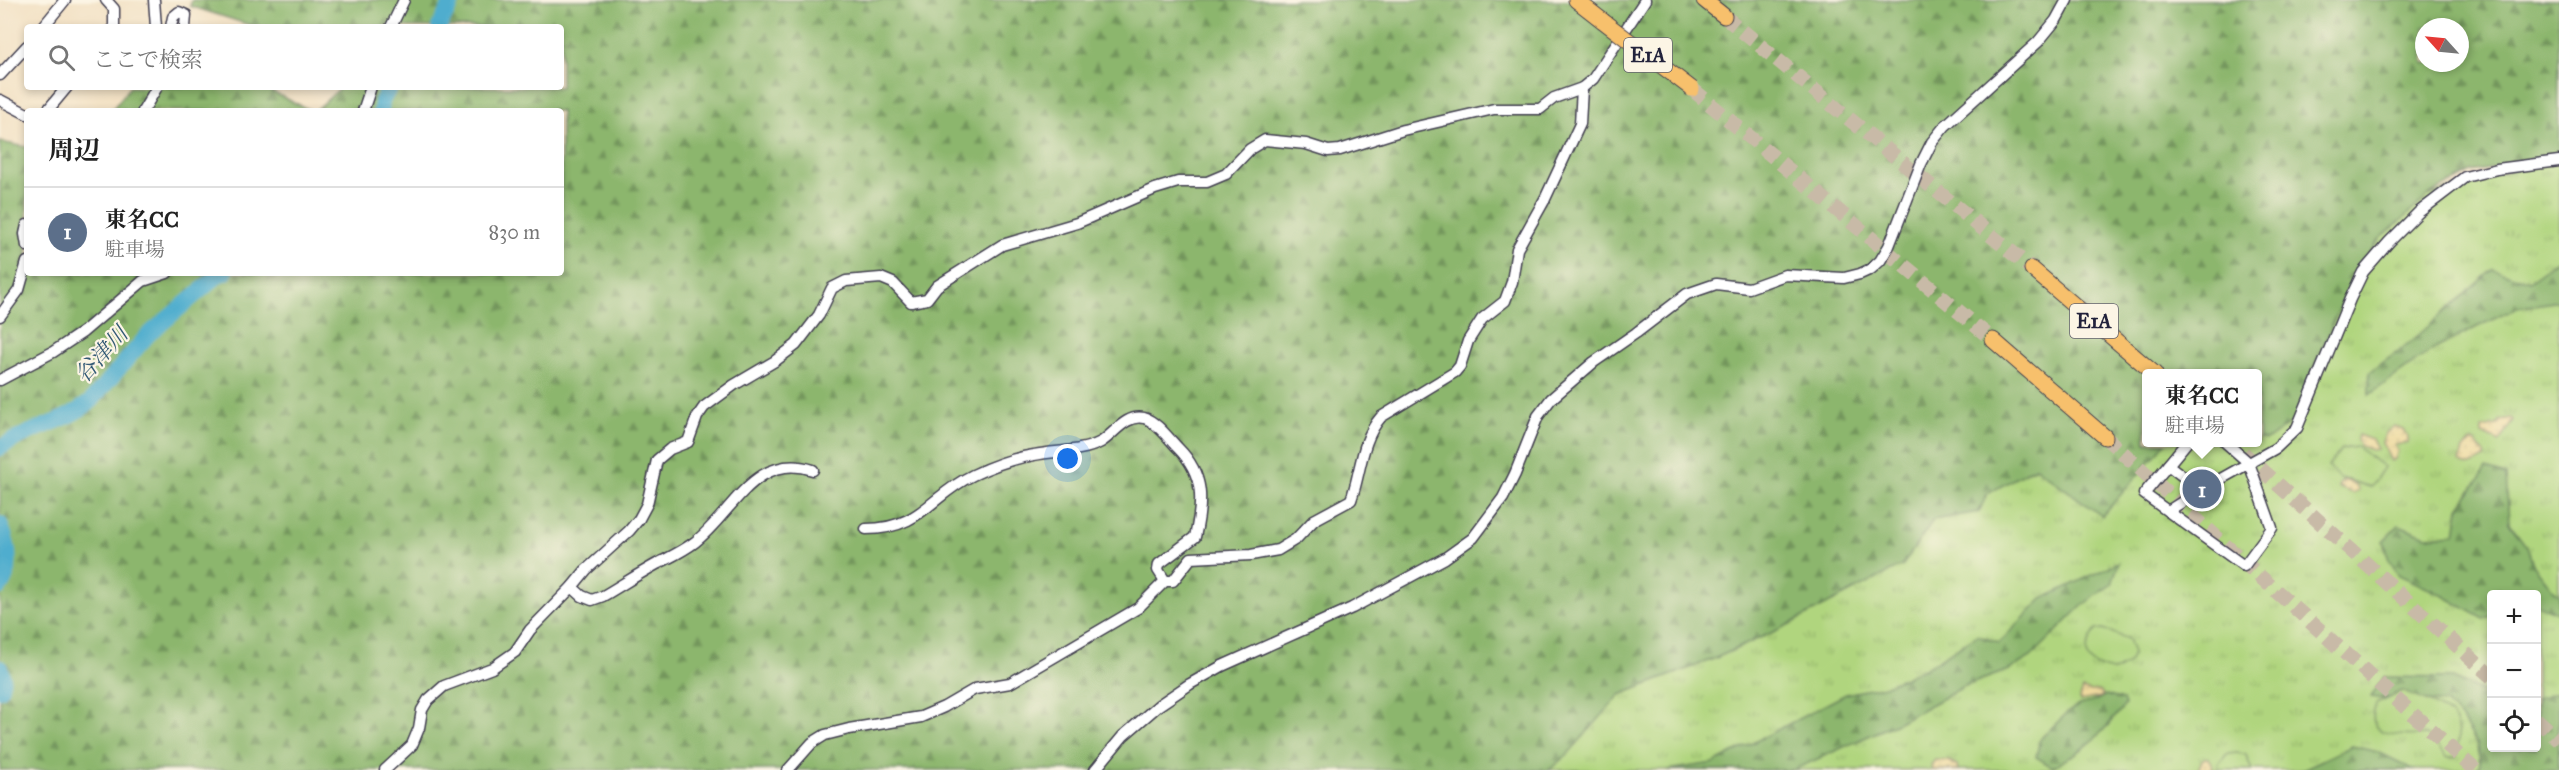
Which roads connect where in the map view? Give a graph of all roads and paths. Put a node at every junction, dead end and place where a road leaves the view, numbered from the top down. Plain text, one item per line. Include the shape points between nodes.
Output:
1 (64, 0) edge
2 (106, 0) edge
3 (154, 0) edge
4 (405, 0) edge
5 (1576, 0) edge
6 (1645, 0) edge
7 (1704, 0) edge
8 (2067, 0) edge
9 (1725, 16) tunnel mouth
10 (45, 24) edge
11 (114, 24) edge
12 (156, 24) edge
13 (172, 24) edge
14 (185, 24) edge
15 (393, 24) edge
16 (24, 49) edge
17 (0, 75) edge
18 (1582, 88) junction
19 (1692, 89) tunnel mouth
20 (64, 90) edge
21 (156, 90) edge
22 (370, 90) edge
23 (0, 100) edge
24 (50, 108) edge
25 (145, 108) edge
26 (364, 108) edge
27 (24, 112) edge
28 (2559, 161) edge
29 (2032, 269) tunnel mouth
30 (24, 272) edge
31 (158, 276) edge
32 (0, 316) edge
33 (1993, 340) tunnel mouth
34 (2149, 369) edge
35 (0, 380) edge
36 (2105, 437) tunnel mouth
37 (2183, 447) edge
38 (2231, 447) edge
39 (2249, 463) junction
40 (2168, 465) junction
41 (813, 470) dead end
42 (2201, 490) junction
43 (2168, 511) junction
44 (866, 530) dead end
45 (1165, 581) junction
46 (572, 587) junction
47 (386, 770) edge
48 (788, 770) edge
49 (1095, 770) edge

1 - 10 street
2 - 11 street via 114,9
3 - 12 street
4 - 15 street
5 - 19 highway, E1A, bridge
6 - 18 street via 1593,79
7 - 9 highway
8 - 49 street via 2038,42 1932,142 1889,246 1871,269 1844,278 1785,275 1749,288 1716,284 1687,294 1594,362 1551,399 1538,416 1503,498 1473,538 1445,558 1352,608 1190,684 1123,736
13 - 14 street via 179,12 186,15
16 - 17 street
18 - 45 street via 1580,124 1517,249 1505,301 1482,319 1455,372 1381,417 1373,426 1356,472 1351,500 1314,520 1296,539 1278,550 1191,558 1173,581
18 - 46 street via 1554,98 1540,108 1494,109 1403,130 1340,150 1265,140 1250,149 1226,174 1207,182 1178,182 1077,223 1002,245 937,286 927,299 911,302 893,283 881,278 846,280 832,288 814,323 796,345 704,407 688,442 657,460 639,519
20 - 24 street
21 - 25 street
22 - 26 street
23 - 27 street
28 - 39 street via 2465,177 2419,212 2363,272 2296,428 2276,448
29 - 34 highway, E1A
30 - 32 street via 19,290
31 - 35 street via 143,281 83,332
33 - 36 highway
37 - 40 street
38 - 39 street
39 - 42 street
39 - 43 street via 2272,528 2244,566
40 - 42 street
40 - 43 street via 2144,494
41 - 46 street via 793,465 764,475 745,488 698,540 603,596 592,600
42 - 43 street
44 - 45 street via 884,529 917,516 972,476 1020,458 1078,449 1101,441 1123,423 1144,418 1185,455 1199,484 1201,506 1195,537 1159,564
45 - 48 street via 1138,608 1010,683 975,688 921,717 825,735 812,743
46 - 47 street via 530,630 515,652 492,669 444,686 428,700 412,745

